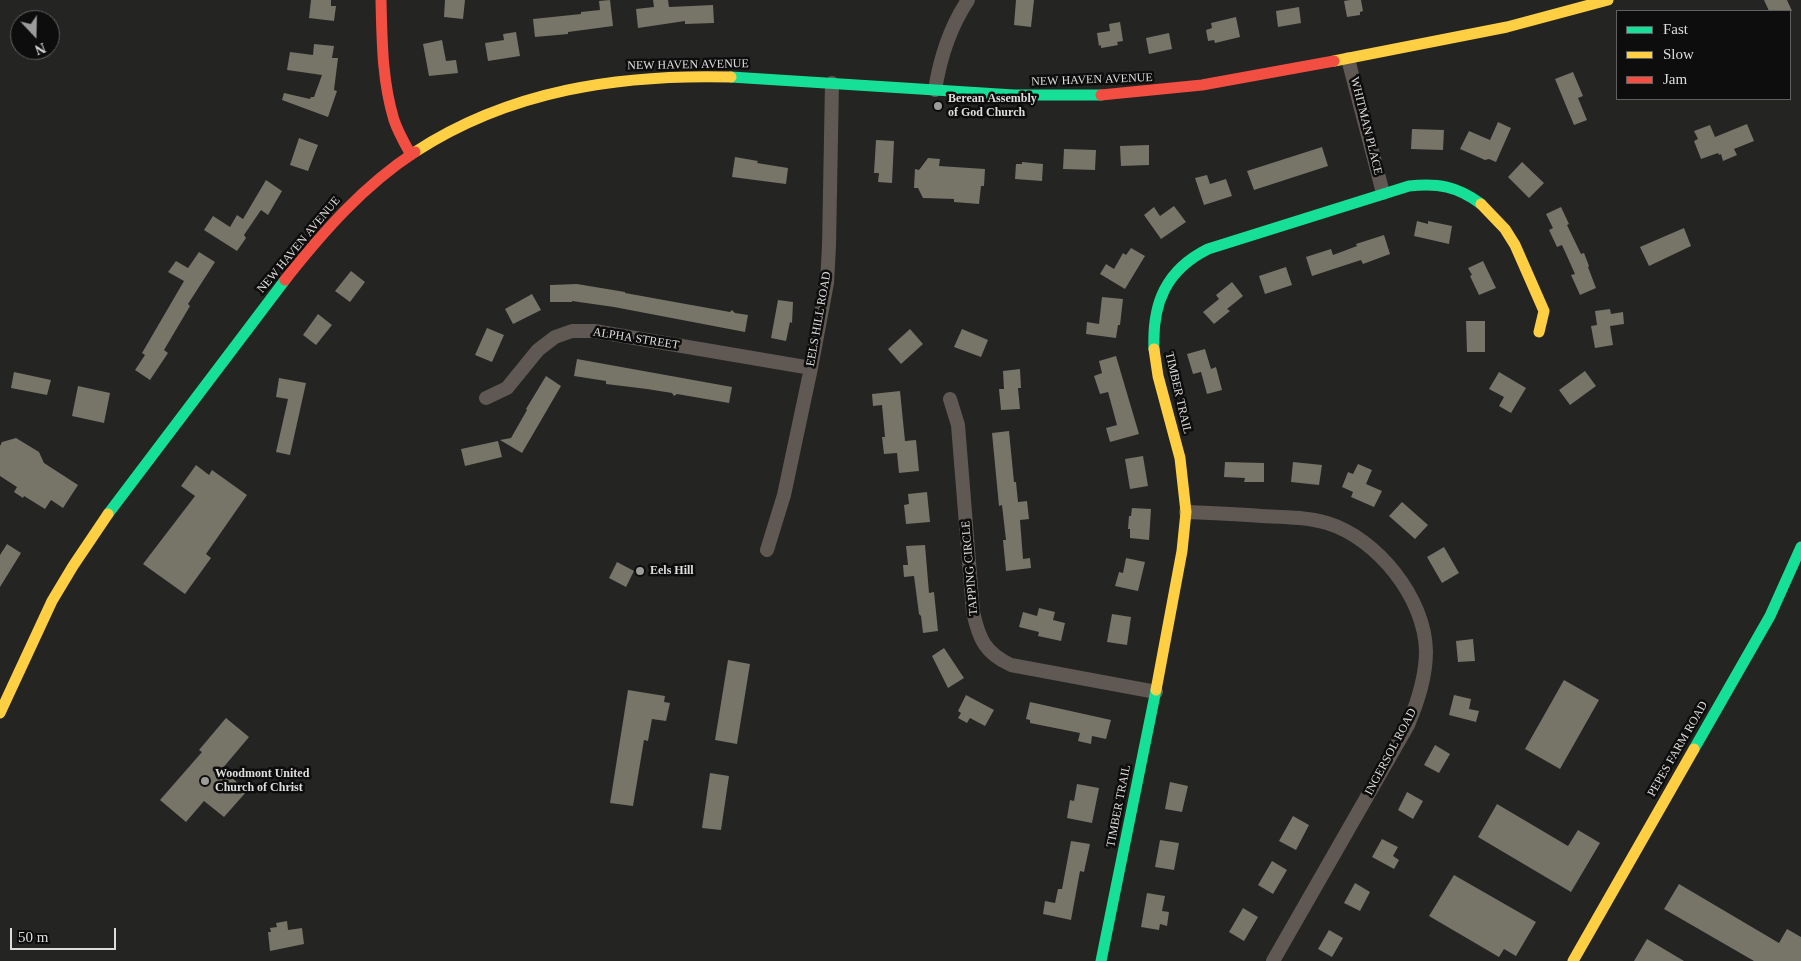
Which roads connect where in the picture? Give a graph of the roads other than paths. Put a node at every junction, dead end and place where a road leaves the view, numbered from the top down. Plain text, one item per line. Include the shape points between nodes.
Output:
1 (382, 0) edge
2 (968, 0) edge
3 (1608, 0) edge
4 (1348, 59) junction
5 (832, 83) junction
6 (935, 90) junction
7 (411, 155) junction
8 (1383, 193) junction
9 (1539, 332) dead end
10 (811, 368) junction
11 (486, 398) dead end
12 (950, 399) dead end
13 (1186, 512) junction
14 (1801, 546) edge
15 (766, 550) dead end
16 (1156, 692) junction
17 (0, 713) edge
18 (1101, 961) edge
19 (1273, 961) edge
20 (1573, 961) edge

1 - 7 main road via 387,89 398,129
2 - 6 street via 939,65
3 - 4 main road, NEW HAVEN AVENUE via 1502,29
4 - 6 main road, NEW HAVEN AVENUE via 1206,85 1120,94 1033,96
4 - 8 street, WHITMAN PLACE
5 - 6 main road, NEW HAVEN AVENUE
5 - 7 main road, NEW HAVEN AVENUE via 670,76 587,84 504,108
5 - 10 street, EELS HILL ROAD via 827,283
7 - 17 main road, NEW HAVEN AVENUE via 367,188 318,240 108,514 58,590
8 - 9 main road, TIMBER TRAIL via 1430,184 1447,186 1480,203 1505,228 1515,245 1544,311
8 - 13 main road, TIMBER TRAIL via 1208,249 1180,267 1167,284 1156,307 1154,355 1180,458
10 - 11 street, ALPHA STREET via 594,331 572,331 546,342 507,388
10 - 15 street, EELS HILL ROAD via 784,495
12 - 16 street, TAPPING CIRCLE via 958,425 973,612 985,647 1011,665
13 - 16 main road, TIMBER TRAIL
13 - 19 street, INGERSOL ROAD via 1299,517 1329,523 1344,530 1377,552 1394,571 1408,593 1424,637 1424,677 1408,725
14 - 20 main road, PEPES FARM ROAD via 1770,616
16 - 18 main road, TIMBER TRAIL

